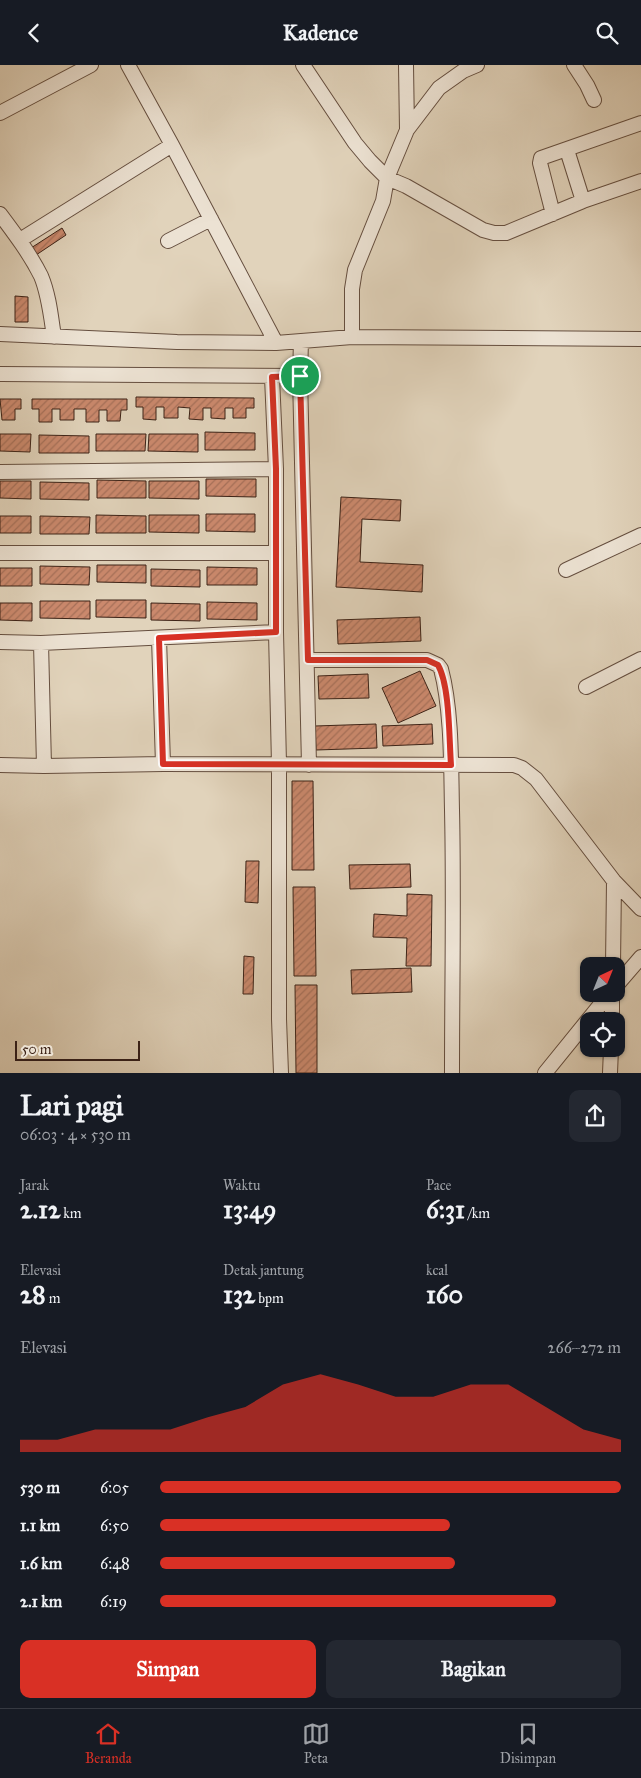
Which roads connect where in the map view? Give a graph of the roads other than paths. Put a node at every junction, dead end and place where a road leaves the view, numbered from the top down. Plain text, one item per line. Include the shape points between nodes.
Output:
1 (91, 65) edge
2 (128, 65) edge
3 (303, 65) edge
4 (406, 65) edge
5 (477, 65) edge
6 (574, 65) edge
7 (594, 100) dead end
8 (0, 113) edge
9 (641, 123) edge
10 (407, 130) junction
11 (172, 145) junction
12 (567, 149) junction
13 (388, 178) junction
14 (641, 181) edge
15 (583, 201) junction
16 (0, 214) edge
17 (553, 214) junction
18 (211, 219) junction
19 (20, 240) junction
20 (168, 241) dead end
21 (0, 335) edge
22 (54, 337) junction
23 (352, 337) junction
24 (641, 339) edge
25 (301, 341) junction
26 (276, 343) junction
27 (0, 374) edge
28 (300, 376) junction
29 (272, 377) junction
30 (276, 469) junction
31 (0, 472) edge
32 (641, 535) edge
33 (0, 553) edge
34 (276, 553) junction
35 (566, 569) dead end
36 (276, 632) junction
37 (159, 638) junction
38 (0, 642) edge
39 (41, 643) junction
40 (641, 659) edge
41 (308, 660) junction
42 (586, 687) dead end
43 (163, 764) junction
44 (0, 765) edge
45 (279, 765) junction
46 (309, 765) junction
47 (451, 765) junction
48 (44, 766) junction
49 (614, 881) junction
50 (641, 909) edge
51 (613, 957) edge
52 (641, 957) edge
53 (625, 975) edge
54 (603, 1003) edge
55 (611, 1057) edge
56 (280, 1073) edge
57 (452, 1073) edge
58 (545, 1073) edge
59 (610, 1073) edge

1 - 8 street
2 - 11 street
3 - 13 street via 355,143
4 - 10 street
5 - 10 street via 439,87
6 - 7 street
9 - 12 street
10 - 13 street
11 - 18 street
11 - 19 street
12 - 15 street
12 - 17 street via 545,156 540,161
13 - 17 street via 494,233 506,233
13 - 23 street via 383,201 355,270
14 - 15 street
15 - 17 street
16 - 19 street
18 - 20 street
18 - 26 street
19 - 22 street via 41,277
21 - 22 street
22 - 26 street
23 - 24 street
23 - 25 street
25 - 26 street
25 - 28 street
27 - 29 street
28 - 29 street
28 - 41 street
29 - 30 street
30 - 31 street
30 - 34 street
32 - 35 street
33 - 34 street
34 - 36 street
36 - 37 street
36 - 45 street
37 - 39 street
37 - 43 street
38 - 39 street
39 - 48 street
40 - 42 street
41 - 46 street
41 - 47 street via 427,660 438,665 443,677
43 - 45 street
43 - 48 street
44 - 48 street
45 - 46 street
45 - 56 street
46 - 47 street
47 - 49 street via 514,765 522,768 536,779
47 - 57 street
49 - 50 street
49 - 51 street
52 - 53 street
54 - 58 street
55 - 59 street

